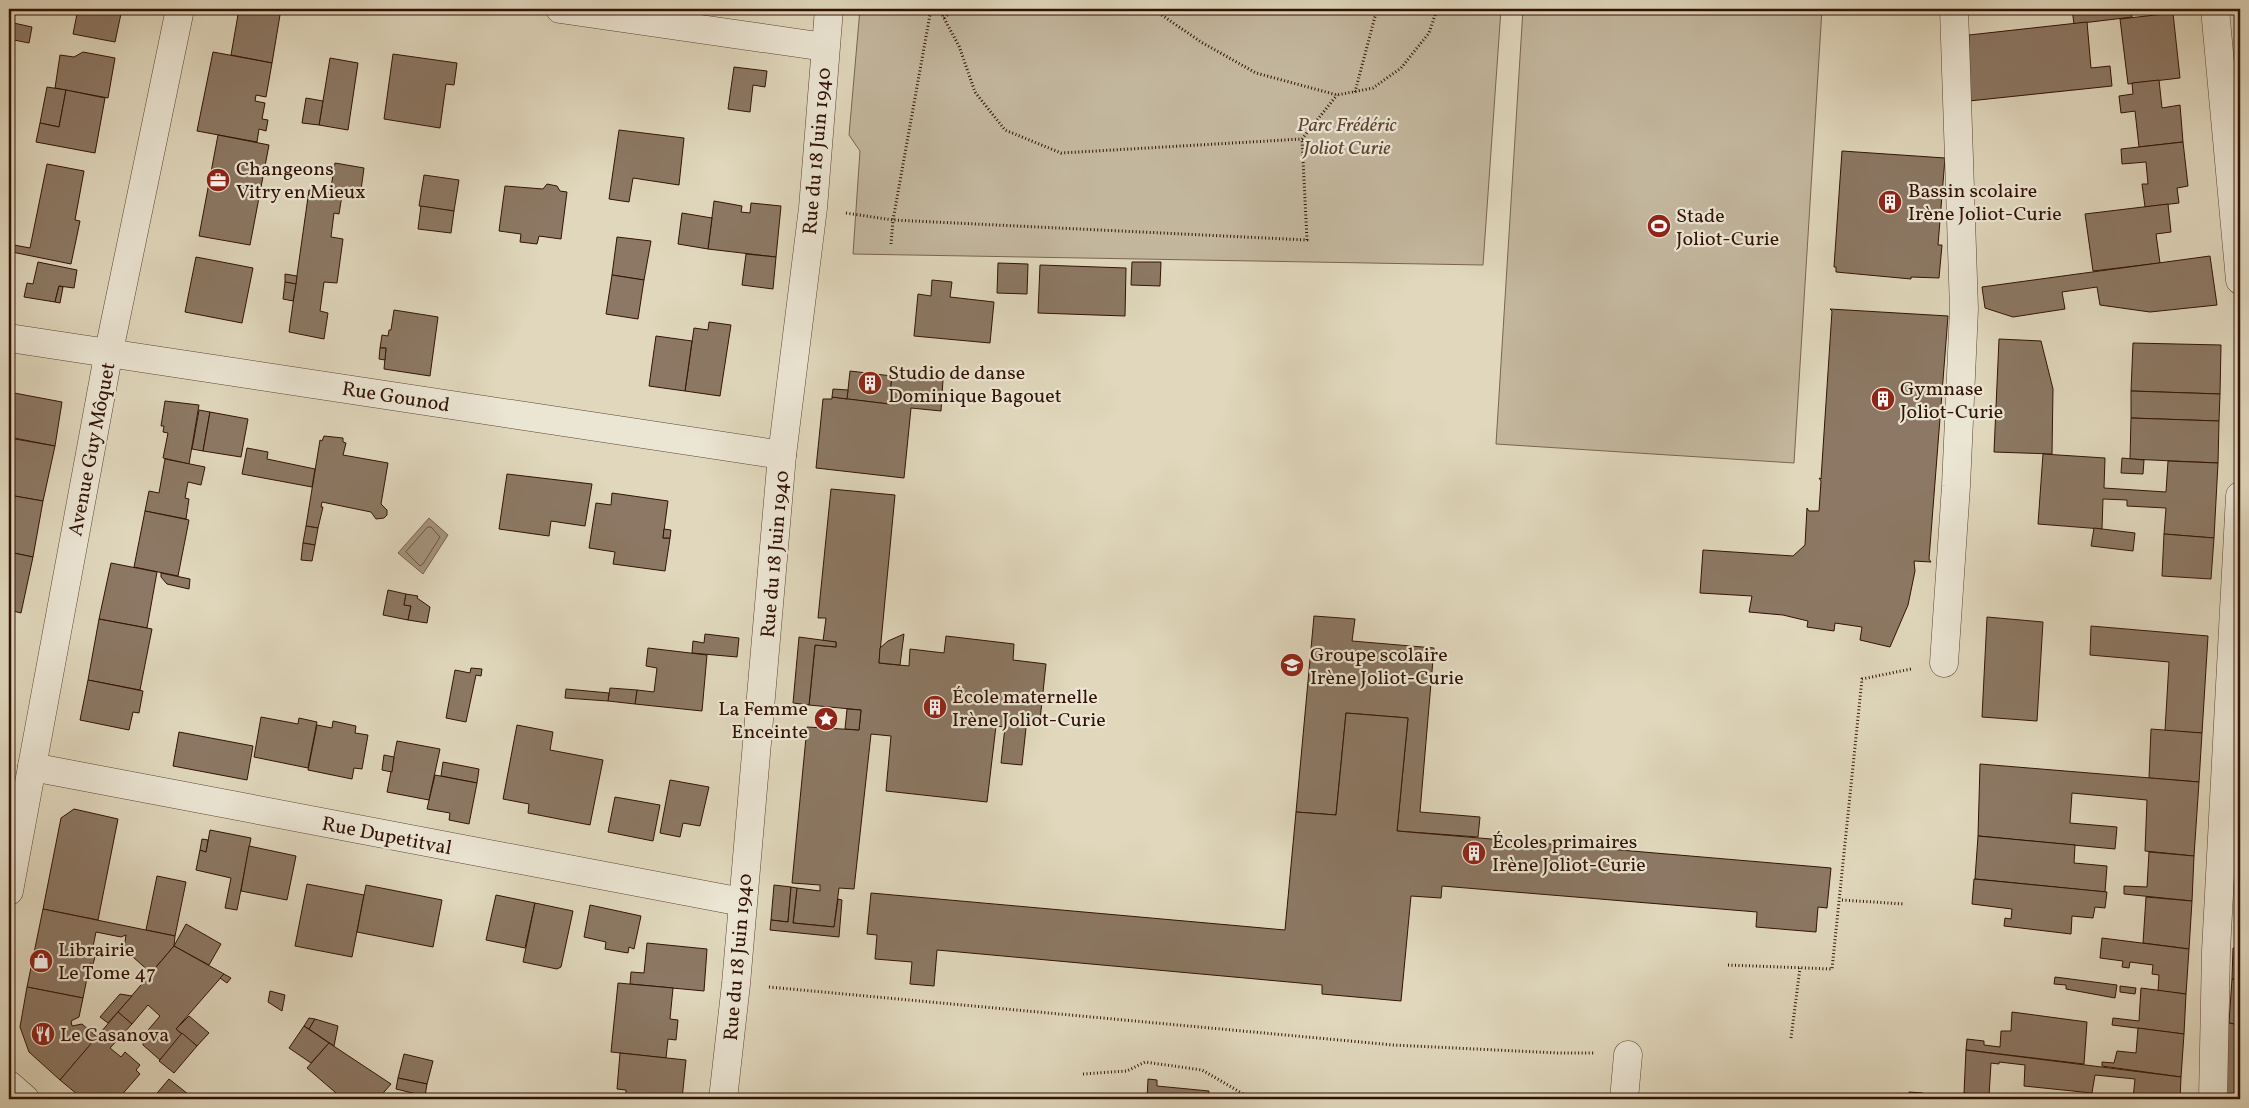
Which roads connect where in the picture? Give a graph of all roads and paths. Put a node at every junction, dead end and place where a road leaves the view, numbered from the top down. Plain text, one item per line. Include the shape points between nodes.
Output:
1 (180, 9) edge
2 (560, 9) edge
3 (828, 9) edge
4 (931, 9) edge
5 (939, 9) edge
6 (954, 9) edge
7 (1153, 9) edge
8 (1377, 9) edge
9 (1437, 9) edge
10 (1954, 9) edge
11 (2214, 9) edge
12 (944, 18) junction
13 (825, 47) junction
14 (1355, 92) junction
15 (1337, 95) junction
16 (1302, 139) junction
17 (814, 208) junction
18 (893, 220) junction
19 (891, 244) dead end
20 (2240, 280) edge
21 (9, 338) edge
22 (109, 352) junction
23 (782, 455) junction
24 (2240, 496) edge
25 (1944, 663) joint
26 (32, 767) junction
27 (9, 891) edge
28 (1842, 900) dead end
29 (742, 902) junction
30 (1904, 904) dead end
31 (1728, 964) dead end
32 (1800, 968) junction
33 (736, 984) junction
34 (1791, 1038) dead end
35 (1628, 1055) joint
36 (1083, 1074) dead end
37 (9, 1085) edge
38 (25, 1099) edge
39 (722, 1099) edge
40 (1252, 1099) edge
41 (1624, 1099) edge
42 (2212, 1099) edge

1 - 22 street, Avenue Guy Môquet
2 - 13 street
3 - 13 street, Rue du 18 Juin 1940
4 - 18 path
5 - 12 path
6 - 12 path
7 - 15 path via 1201,42 1256,73
8 - 14 path
9 - 14 path via 1429,33 1401,68 1373,88
10 - 25 street via 1964,309
11 - 20 street
12 - 16 path via 959,46 975,92 1005,130 1061,153
13 - 17 street, Rue du 18 Juin 1940
14 - 15 path
15 - 16 path
16 - 18 path via 1307,240
17 - 18 path
17 - 23 street, Rue du 18 Juin 1940
18 - 19 path
21 - 22 street, Rue Gounod
22 - 23 street, Rue Gounod
22 - 26 street, Avenue Guy Môquet
23 - 29 street, Rue du 18 Juin 1940
24 - 42 street via 2216,951
25 - 32 path via 1862,679 1832,969
26 - 27 street, Avenue Guy Môquet
26 - 29 street, Rue Dupetitval
28 - 30 path
29 - 33 street, Rue du 18 Juin 1940
31 - 32 path
32 - 34 path
33 - 35 path via 1392,1045
33 - 39 street, Rue du 18 Juin 1940
35 - 41 street
36 - 40 path via 1127,1071 1145,1062 1202,1070
37 - 38 street

